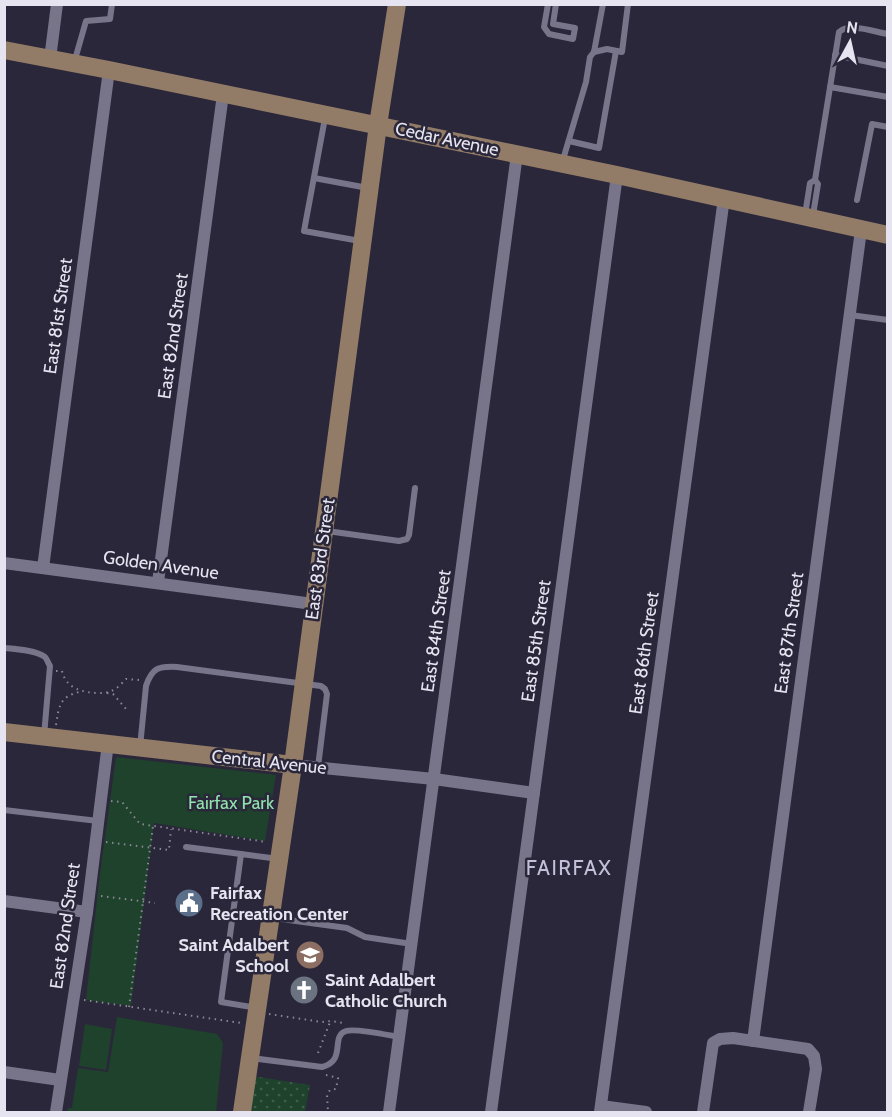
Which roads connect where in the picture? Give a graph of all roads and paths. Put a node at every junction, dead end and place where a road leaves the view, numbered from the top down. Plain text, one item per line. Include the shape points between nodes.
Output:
1 (57, 4) edge
2 (112, 4) edge
3 (397, 4) edge
4 (548, 4) edge
5 (556, 4) edge
6 (603, 4) edge
7 (628, 4) edge
8 (888, 34) edge
9 (4, 50) edge
10 (616, 51) junction
11 (594, 52) junction
12 (835, 55) junction
13 (50, 58) junction
14 (74, 63) junction
15 (888, 66) edge
16 (109, 70) junction
17 (830, 87) junction
18 (224, 94) junction
19 (888, 97) edge
20 (326, 115) junction
21 (378, 125) junction
22 (888, 127) edge
23 (569, 141) junction
24 (517, 154) junction
25 (562, 163) junction
26 (617, 175) junction
27 (314, 178) junction
28 (369, 188) junction
29 (724, 198) junction
30 (857, 200) dead end
31 (809, 217) junction
32 (861, 230) junction
33 (888, 235) edge
34 (362, 242) junction
35 (850, 315) junction
36 (888, 320) edge
37 (415, 488) dead end
38 (323, 531) junction
39 (4, 563) edge
40 (43, 568) junction
41 (158, 582) junction
42 (313, 604) junction
43 (4, 648) edge
44 (56, 671) dead end
45 (141, 680) dead end
46 (303, 683) junction
47 (81, 692) junction
48 (107, 693) junction
49 (127, 710) dead end
50 (50, 731) junction
51 (4, 732) edge
52 (108, 743) junction
53 (140, 747) junction
54 (293, 765) junction
55 (318, 767) junction
56 (434, 779) junction
57 (534, 793) junction
58 (109, 801) dead end
59 (4, 810) edge
60 (98, 820) junction
61 (153, 826) junction
62 (171, 828) junction
63 (103, 842) dead end
64 (267, 842) dead end
65 (186, 847) dead end
66 (150, 848) junction
67 (241, 854) junction
68 (279, 859) junction
69 (96, 895) dead end
70 (4, 901) edge
71 (143, 902) junction
72 (154, 903) dead end
73 (87, 912) junction
74 (271, 918) junction
75 (412, 944) junction
76 (81, 1000) dead end
77 (129, 1007) junction
78 (263, 1011) junction
79 (330, 1021) junction
80 (243, 1023) dead end
81 (345, 1024) dead end
82 (399, 1037) junction
83 (753, 1041) junction
84 (318, 1053) dead end
85 (250, 1058) junction
86 (4, 1072) edge
87 (326, 1075) dead end
88 (60, 1080) junction
89 (600, 1109) edge
90 (56, 1113) edge
91 (242, 1113) edge
92 (328, 1113) edge
93 (389, 1113) edge
94 (491, 1113) edge
95 (646, 1113) edge
96 (703, 1113) edge
97 (809, 1113) edge

1 - 13 street
2 - 14 lane via 110,20 86,21
3 - 21 street, East 83rd Street
4 - 5 lane via 544,27 549,34 573,39 575,28 553,24
6 - 11 lane
7 - 10 lane via 622,52
8 - 12 lane via 843,28
9 - 13 street, Cedar Avenue
10 - 11 lane
10 - 23 lane via 599,148
11 - 23 lane
12 - 15 lane
12 - 17 lane
13 - 14 street, Cedar Avenue
14 - 16 street, Cedar Avenue
16 - 18 street, Cedar Avenue
16 - 40 street, East 81st Street
17 - 19 lane
17 - 31 lane via 815,180 810,183
18 - 20 street, Cedar Avenue
18 - 41 street, East 82nd Street
20 - 21 street, Cedar Avenue
20 - 27 lane
21 - 24 street, Cedar Avenue
21 - 28 street, East 83rd Street
22 - 30 lane via 872,124
23 - 25 lane
24 - 25 street, Cedar Avenue
24 - 56 street, East 84th Street
25 - 26 street, Cedar Avenue
26 - 29 street, Cedar Avenue
26 - 57 street, East 85th Street
27 - 28 lane
27 - 34 lane via 304,231
28 - 34 street, East 83rd Street
29 - 31 street, Cedar Avenue
29 - 89 street, East 86th Street
31 - 32 street, Cedar Avenue
32 - 33 street, Cedar Avenue
32 - 35 street, East 87th Street
34 - 38 street, East 83rd Street
35 - 36 lane
35 - 83 street, East 87th Street
37 - 38 lane via 407,539
38 - 42 street, East 83rd Street
39 - 40 street, Golden Avenue
40 - 41 street, Golden Avenue
41 - 42 street, Golden Avenue
42 - 46 street, East 83rd Street
43 - 50 lane via 30,651 46,658 50,666
44 - 47 path via 62,671 64,678
45 - 48 path via 126,679
46 - 53 lane via 160,667 151,673 146,687
46 - 54 street, East 83rd Street
46 - 55 lane via 321,686 327,694
47 - 48 path
47 - 50 path via 62,700
48 - 49 path via 114,694
50 - 51 street, Central Avenue
50 - 52 street, Central Avenue
52 - 53 street, Central Avenue
52 - 60 street, East 82nd Street
53 - 54 street, Central Avenue
54 - 55 street, Central Avenue
54 - 68 street, East 83rd Street
55 - 56 street, Central Avenue
56 - 57 street, Central Avenue
56 - 75 street, East 84th Street
57 - 94 street, East 85th Street
58 - 61 path via 122,802 140,824
59 - 60 lane
60 - 73 street, East 82nd Street
61 - 62 path
61 - 66 path
62 - 64 path
62 - 66 path via 169,850
63 - 66 path
65 - 67 lane
66 - 71 path
67 - 68 lane
67 - 78 lane via 220,1002
68 - 74 street, East 83rd Street
69 - 71 path
70 - 73 street
71 - 72 path
71 - 77 path
73 - 88 street, East 82nd Street
74 - 75 lane via 347,928 365,937
74 - 78 street, East 83rd Street
75 - 82 street, East 84th Street
76 - 77 path
77 - 80 path
78 - 79 path
78 - 85 street, East 83rd Street
79 - 81 path
79 - 84 path
82 - 85 lane via 348,1030 339,1038 334,1060 322,1067
82 - 93 street, East 84th Street
83 - 96 street via 733,1038 713,1043
83 - 97 street via 808,1049 814,1056 816,1069
85 - 91 street, East 83rd Street
86 - 88 street
87 - 92 path via 338,1078 336,1089 327,1095
88 - 90 street, East 82nd Street
89 - 95 street

